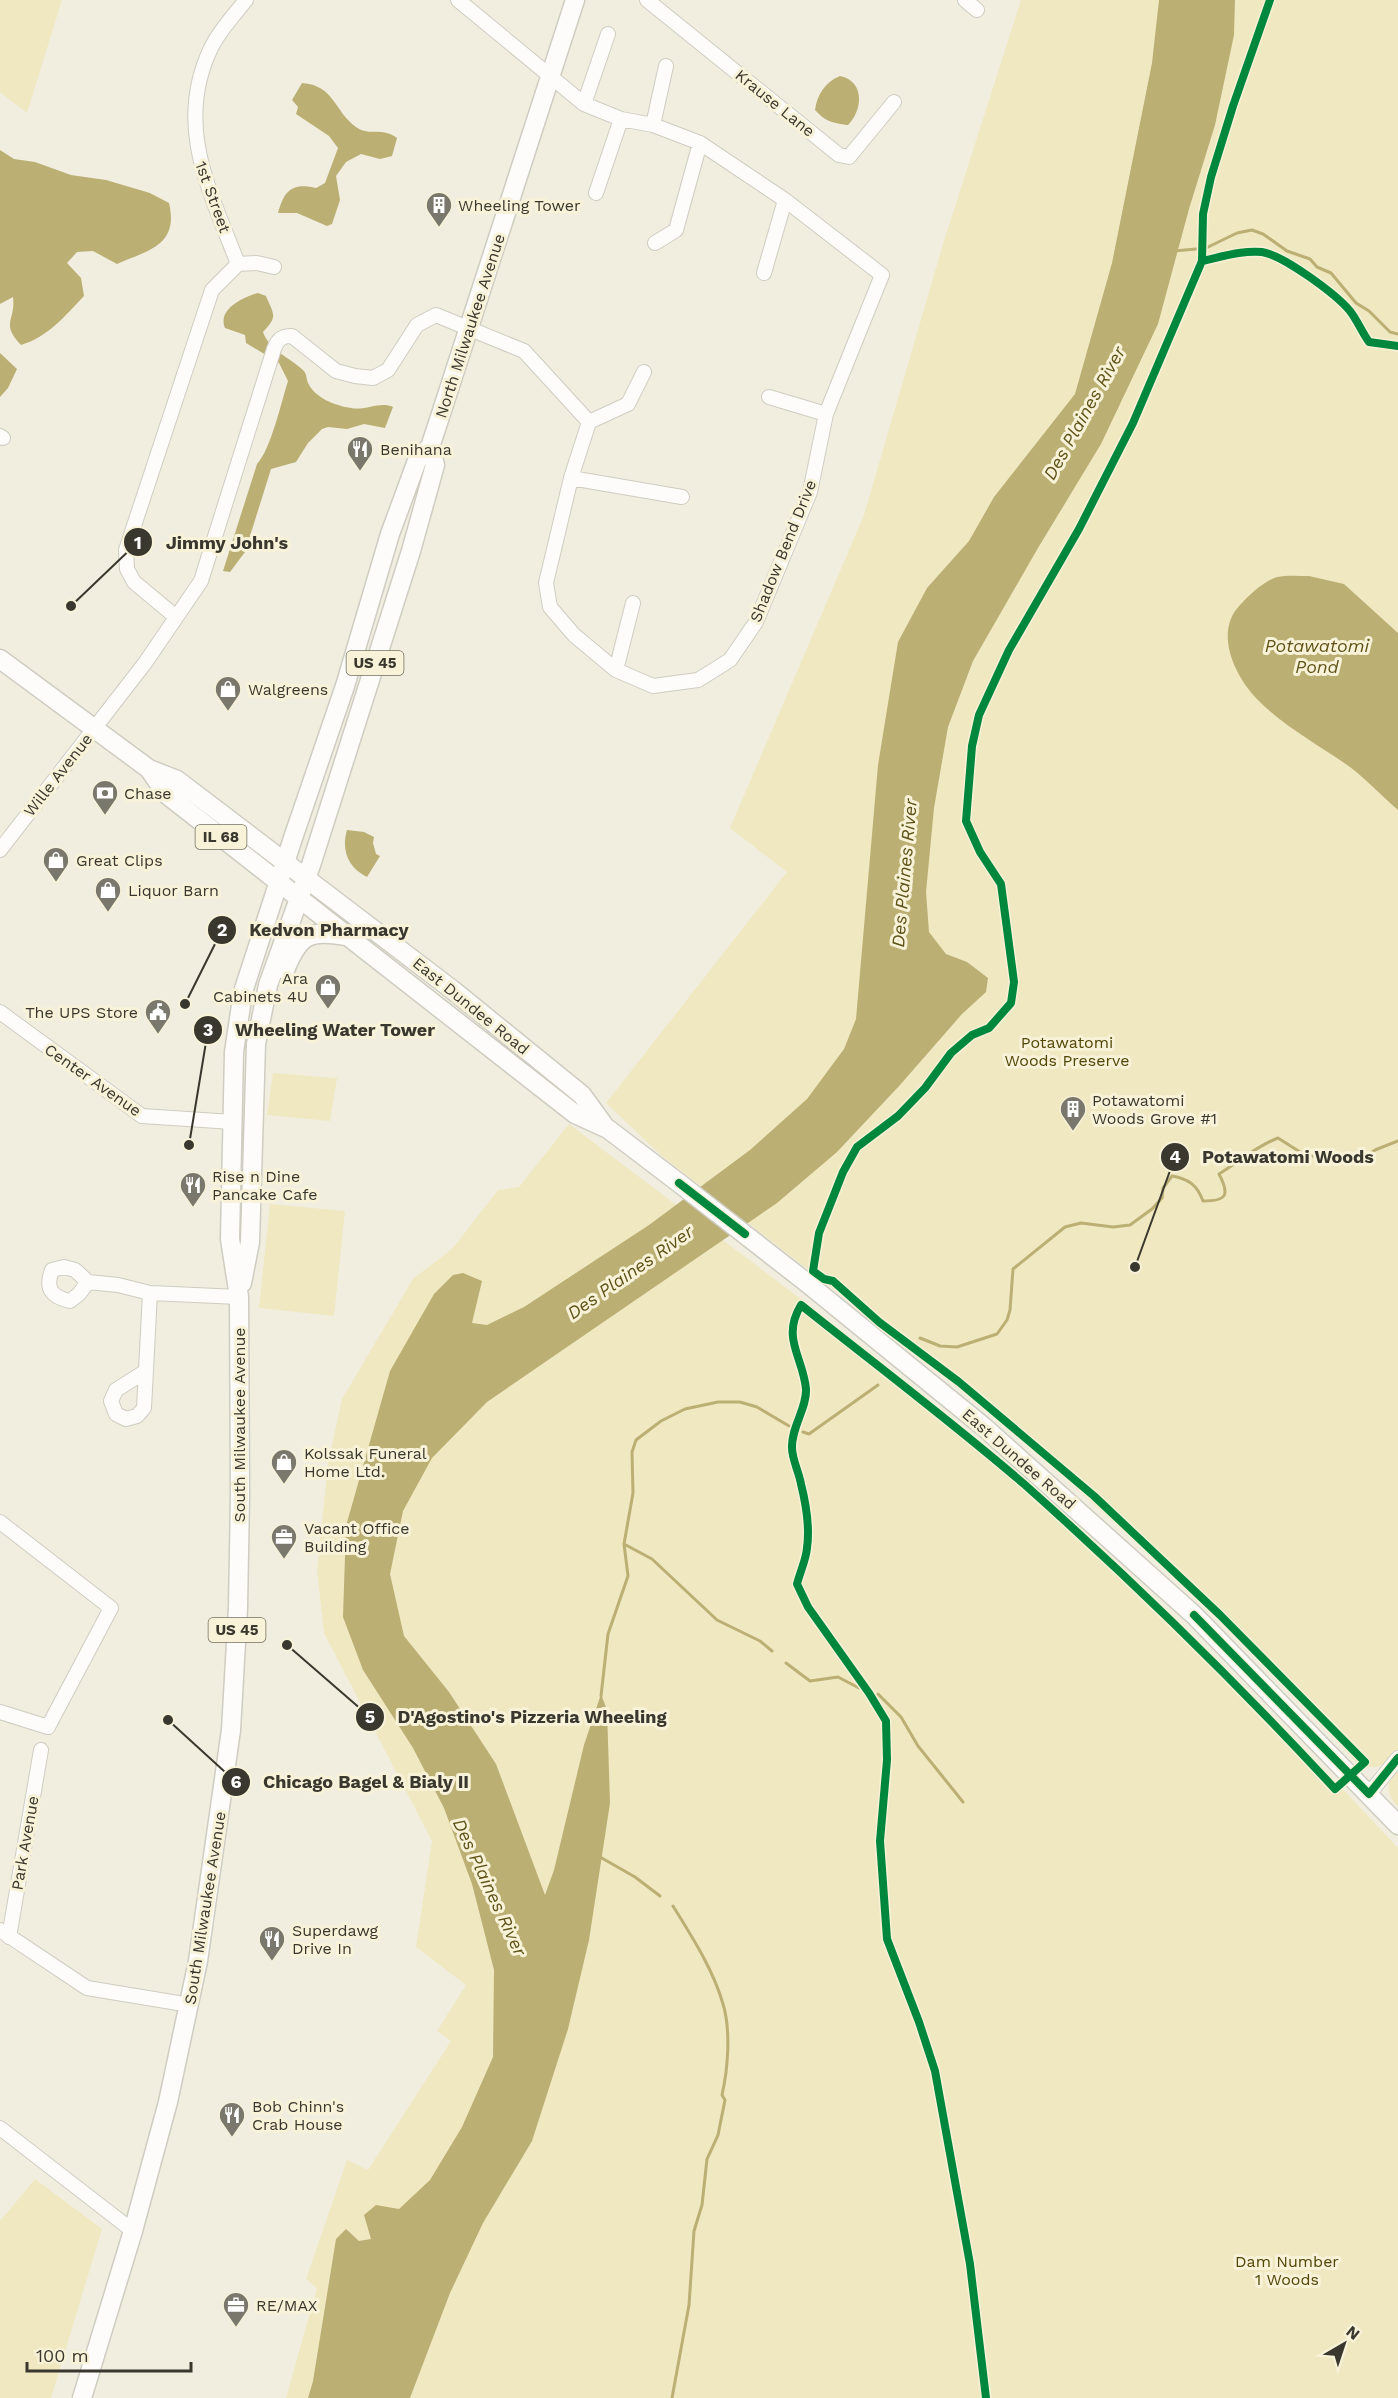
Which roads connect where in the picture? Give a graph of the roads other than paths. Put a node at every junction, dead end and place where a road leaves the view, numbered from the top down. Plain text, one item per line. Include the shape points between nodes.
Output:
1 (246, 0) edge
2 (458, 0) edge
3 (575, 0) edge
4 (648, 0) edge
5 (964, 0) edge
6 (977, 10) dead end
7 (608, 34) dead end
8 (666, 66) dead end
9 (550, 78) junction
10 (894, 102) dead end
11 (584, 104) junction
12 (621, 119) junction
13 (653, 125) junction
14 (700, 143) junction
15 (596, 193) dead end
16 (785, 200) junction
17 (655, 243) dead end
18 (238, 264) junction
19 (274, 267) dead end
20 (764, 273) dead end
21 (469, 330) junction
22 (644, 372) dead end
23 (769, 397) dead end
24 (826, 414) junction
25 (589, 422) junction
26 (430, 447) junction
27 (571, 478) junction
28 (681, 497) dead end
29 (633, 603) dead end
30 (176, 617) junction
31 (0, 659) edge
32 (616, 670) junction
33 (93, 729) junction
34 (149, 769) junction
35 (0, 850) edge
36 (285, 862) junction
37 (306, 878) junction
38 (278, 882) junction
39 (299, 899) junction
40 (346, 936) junction
41 (0, 1012) edge
42 (256, 1044) junction
43 (232, 1122) junction
44 (608, 1129) junction
45 (88, 1282) dead end
46 (150, 1293) junction
47 (239, 1297) junction
48 (146, 1371) junction
49 (0, 1522) edge
50 (0, 1712) edge
51 (41, 1750) dead end
52 (1398, 1758) edge
53 (1369, 1794) junction
54 (1398, 1825) edge
55 (5, 1934) edge
56 (190, 2005) junction
57 (0, 2128) edge
58 (133, 2231) junction
59 (82, 2398) edge

1 - 18 street, 1st Street via 211,47 198,84 194,118 198,159
2 - 9 street, Shadow Bend Drive
3 - 9 main road, North Milwaukee Avenue / US 45
4 - 10 street, Krause Lane via 839,155 849,157
5 - 6 street
7 - 11 street
8 - 13 street
9 - 11 street, Shadow Bend Drive
9 - 21 main road, North Milwaukee Avenue / US 45
11 - 12 street, Shadow Bend Drive
12 - 13 street, Shadow Bend Drive
12 - 15 street
13 - 14 street, Shadow Bend Drive
14 - 16 street, Shadow Bend Drive
14 - 17 street via 676,230
16 - 20 street
16 - 24 street, Shadow Bend Drive via 882,275
18 - 19 street
18 - 30 street via 212,290 126,550 127,569 134,582
21 - 25 street via 524,351
21 - 26 main road, North Milwaukee Avenue / US 45
21 - 30 street, Wille Avenue via 436,315 427,318 417,325 388,370 373,378 336,371 292,336 277,340 201,581
22 - 25 street via 628,404
23 - 24 street
24 - 32 street, Shadow Bend Drive via 810,492 756,622 730,660 698,680 652,686
25 - 27 street, Shadow Bend Drive
26 - 36 main road, North Milwaukee Avenue / US 45 via 418,458 390,534 345,686
26 - 37 main road, North Milwaukee Avenue / US 45 via 435,465 411,551
27 - 28 street
27 - 32 street, Shadow Bend Drive via 546,584 550,607 574,635
29 - 32 street
30 - 33 street, Wille Avenue via 146,663
31 - 33 main road, East Dundee Road / IL 68
33 - 34 main road, East Dundee Road / IL 68
33 - 35 street, Wille Avenue
34 - 36 main road, East Dundee Road / IL 68 via 177,780
34 - 38 main road, East Dundee Road / IL 68 via 166,794
36 - 37 main road, East Dundee Road / IL 68
36 - 38 main road, South Milwaukee Avenue / US 45
37 - 39 main road, South Milwaukee Avenue / US 45
37 - 44 main road, East Dundee Road / IL 68 via 447,985 582,1095
38 - 39 main road, East Dundee Road / IL 68
38 - 43 main road, South Milwaukee Avenue / US 45 via 243,992 234,1052
39 - 40 main road, East Dundee Road / IL 68
39 - 42 main road, South Milwaukee Avenue / US 45 via 268,985
40 - 42 main road via 316,933 297,945
40 - 44 main road, East Dundee Road / IL 68 via 575,1114
41 - 43 street, Center Avenue via 142,1116
42 - 47 main road, South Milwaukee Avenue / US 45 via 250,1242
43 - 47 main road, South Milwaukee Avenue / US 45 via 230,1239
44 - 53 main road, East Dundee Road / IL 68 via 984,1427 1194,1616
45 - 46 street
46 - 47 street
46 - 48 street
47 - 56 main road, South Milwaukee Avenue / US 45 via 240,1496 235,1681 223,1793
48 - 48 street via 144,1408 137,1416 126,1419 116,1414 111,1401 116,1390
49 - 50 street via 111,1608 48,1727
51 - 55 street, Park Avenue
52 - 53 street
53 - 54 main road, East Dundee Road / IL 68
55 - 56 street via 87,1988
56 - 58 main road, South Milwaukee Avenue / US 45
57 - 58 street
58 - 59 main road, South Milwaukee Avenue / US 45

